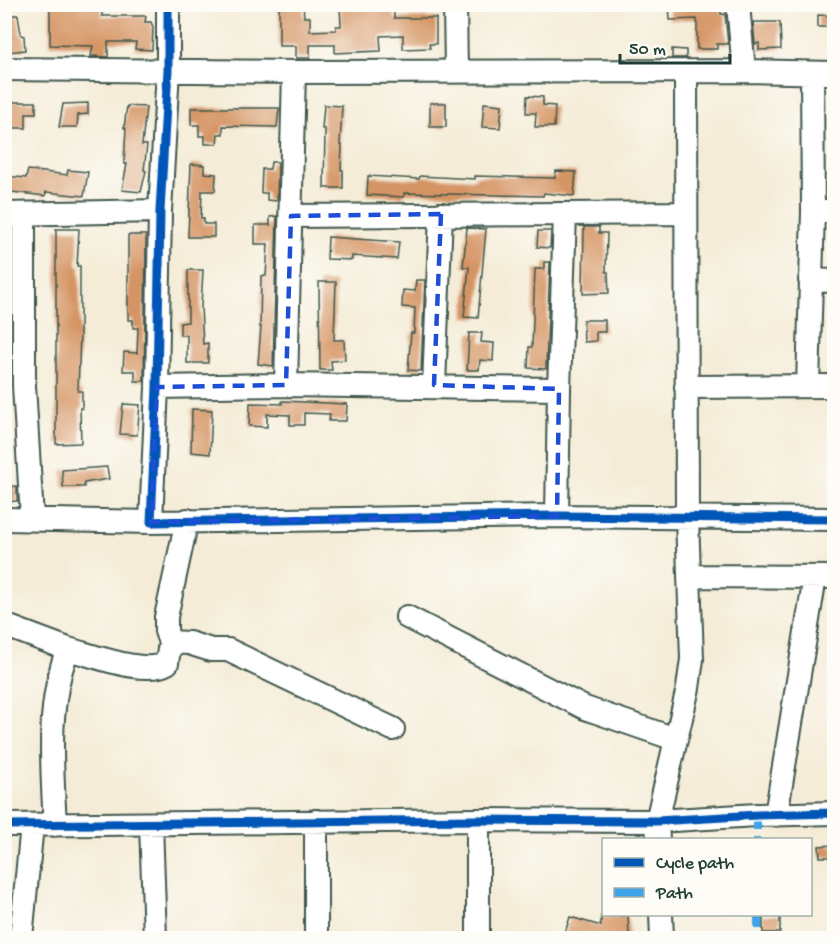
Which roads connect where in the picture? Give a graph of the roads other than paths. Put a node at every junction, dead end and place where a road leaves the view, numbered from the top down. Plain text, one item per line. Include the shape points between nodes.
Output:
1 (168, 4) edge
2 (455, 4) edge
3 (738, 4) edge
4 (4, 69) edge
5 (168, 70) junction
6 (456, 71) junction
7 (686, 71) junction
8 (744, 71) junction
9 (294, 72) junction
10 (823, 73) edge
11 (824, 211) edge
12 (160, 212) junction
13 (685, 213) junction
14 (14, 214) edge
15 (441, 214) junction
16 (566, 214) junction
17 (291, 216) junction
18 (810, 280) junction
19 (834, 281) edge
20 (286, 385) junction
21 (434, 385) junction
22 (14, 386) edge
23 (808, 386) junction
24 (157, 387) junction
25 (686, 387) junction
26 (834, 387) edge
27 (559, 389) junction
28 (557, 516) junction
29 (32, 518) junction
30 (687, 518) junction
31 (4, 519) edge
32 (834, 519) edge
33 (187, 520) junction
34 (151, 522) junction
35 (690, 576) junction
36 (825, 577) edge
37 (407, 617) dead end
38 (4, 625) edge
39 (170, 642) junction
40 (68, 649) junction
41 (393, 729) dead end
42 (675, 739) junction
43 (834, 813) edge
44 (776, 815) junction
45 (478, 820) junction
46 (316, 821) junction
47 (151, 824) junction
48 (4, 825) edge
49 (32, 825) junction
50 (54, 825) junction
51 (657, 830) edge
52 (661, 916) edge
53 (21, 939) edge
54 (155, 939) edge
55 (316, 939) edge
56 (478, 939) edge
57 (662, 939) edge

1 - 5 street
2 - 6 street
3 - 8 street
4 - 5 street
5 - 9 street
5 - 12 street
6 - 7 street
6 - 9 street
7 - 8 street
7 - 13 street
8 - 10 street
9 - 17 street
10 - 11 street
11 - 18 street
12 - 14 street
12 - 24 street
13 - 16 street
13 - 25 street
14 - 22 street
15 - 16 street
15 - 17 street
15 - 21 street
16 - 27 street
17 - 20 street
18 - 19 street
18 - 23 street
20 - 21 street
20 - 24 street
21 - 27 street
22 - 29 street
23 - 25 street
23 - 26 street
24 - 34 street
25 - 30 street
27 - 28 street
28 - 30 street
28 - 33 street
29 - 31 street
29 - 34 street
30 - 32 street
30 - 35 street
33 - 34 street
33 - 39 street via 166,616
35 - 36 street
35 - 42 street via 692,658
36 - 44 street
37 - 42 street via 585,708
38 - 40 street
39 - 40 street via 167,663 158,668 133,666
39 - 41 street via 228,650
40 - 50 street via 61,668 51,750
42 - 51 street
43 - 44 street
44 - 51 street
45 - 46 street
45 - 51 street
45 - 56 street
46 - 47 street
46 - 55 street
47 - 50 street
47 - 54 street
48 - 49 street
49 - 50 street
49 - 53 street
52 - 57 street

